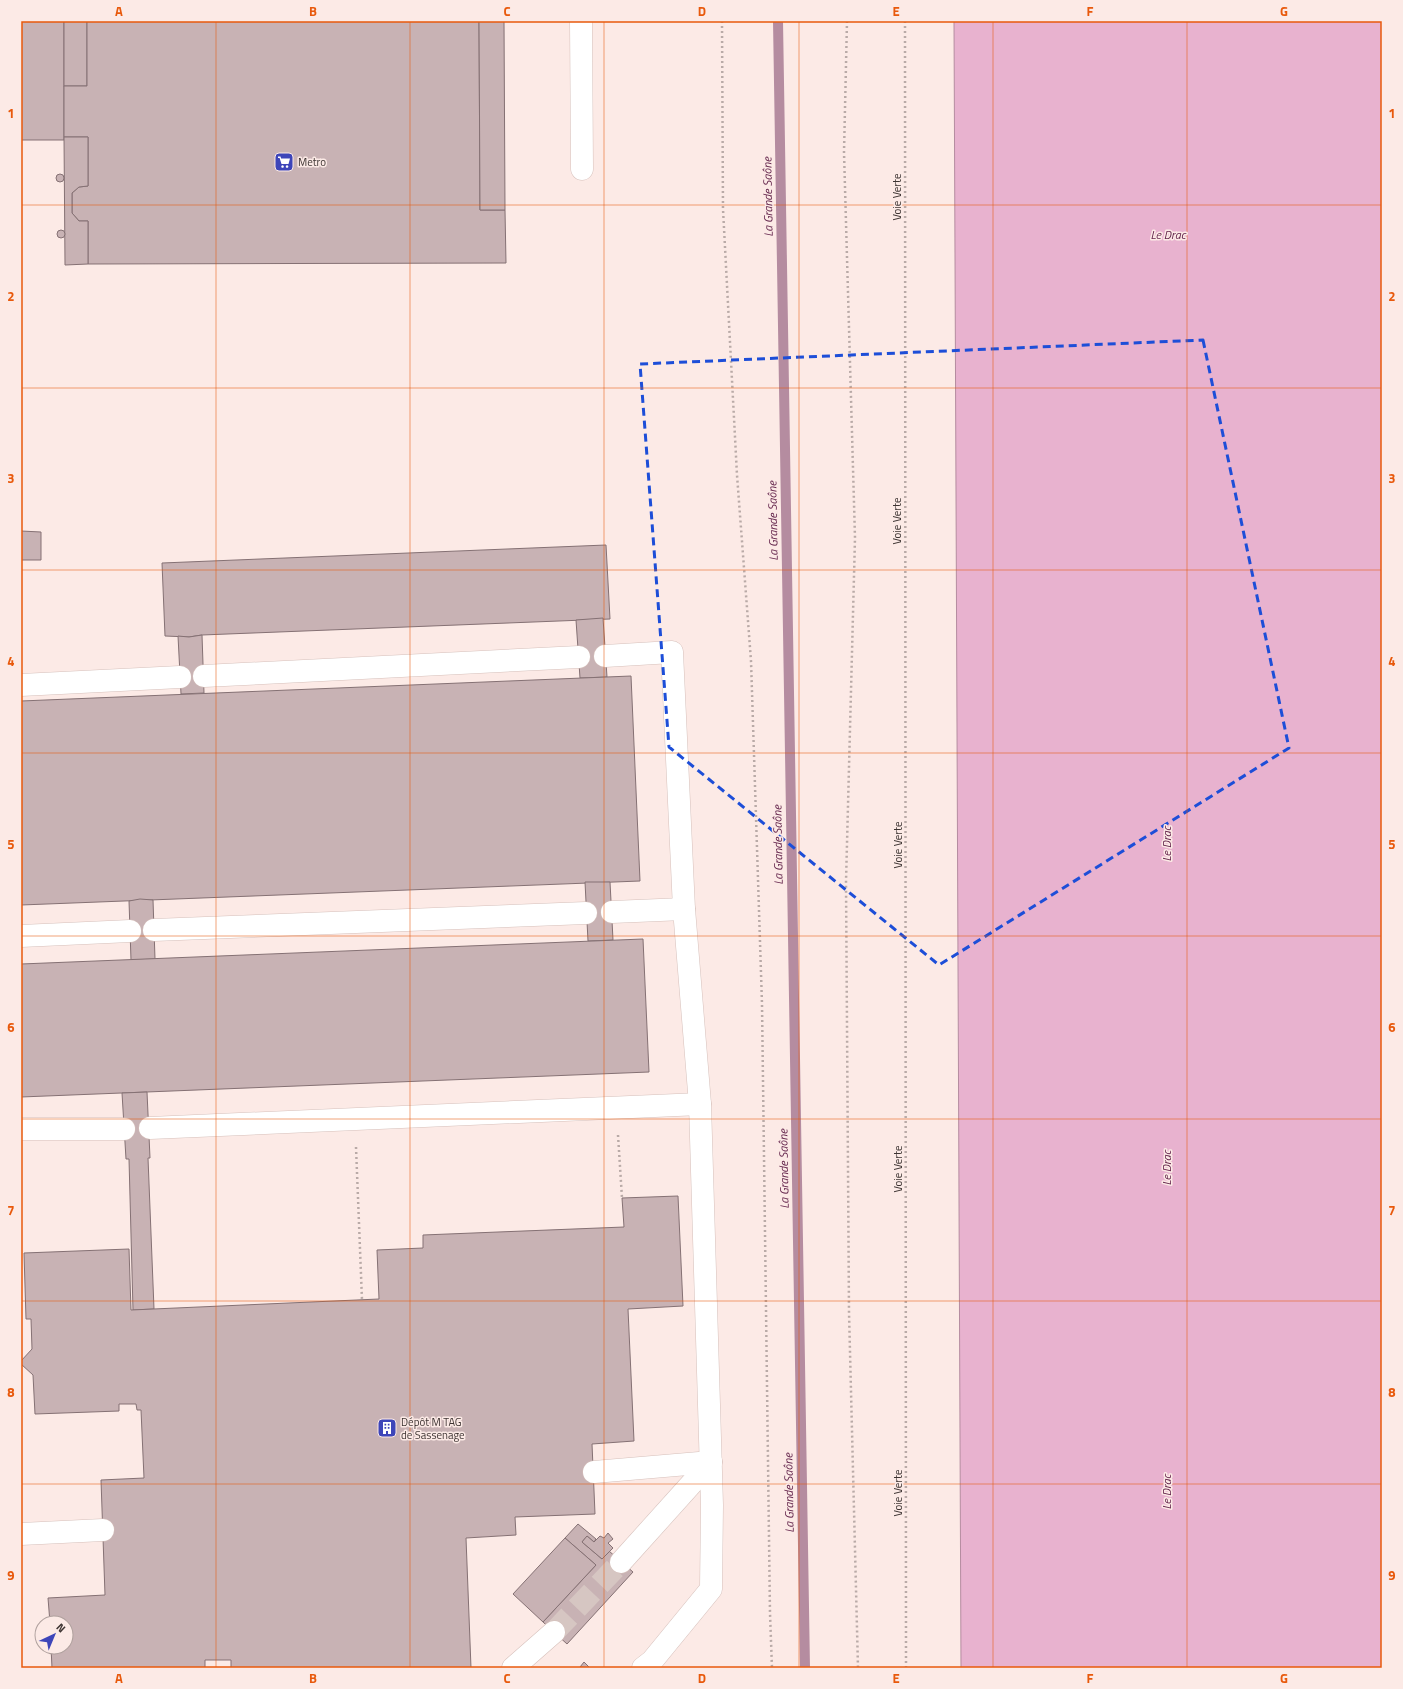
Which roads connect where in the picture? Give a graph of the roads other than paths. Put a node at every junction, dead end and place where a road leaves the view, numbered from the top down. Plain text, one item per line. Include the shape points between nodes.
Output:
1 (581, 21) edge
2 (582, 170) dead end
3 (605, 656) dead end
4 (579, 657) dead end
5 (204, 676) dead end
6 (180, 677) dead end
7 (21, 685) edge
8 (684, 909) junction
9 (612, 912) dead end
10 (586, 913) dead end
11 (154, 930) dead end
12 (130, 931) dead end
13 (21, 936) edge
14 (700, 1104) junction
15 (150, 1128) dead end
16 (21, 1129) edge
17 (124, 1130) dead end
18 (711, 1462) junction
19 (594, 1472) dead end
20 (102, 1530) dead end
21 (21, 1534) edge
22 (621, 1562) tunnel mouth
23 (554, 1632) tunnel mouth
24 (513, 1668) edge
25 (643, 1668) edge

1 - 2 lane
3 - 8 lane via 672,652
4 - 5 lane
6 - 7 lane
8 - 9 lane
8 - 14 lane
10 - 11 lane
12 - 13 lane
14 - 15 lane
14 - 18 lane
16 - 17 lane
18 - 19 lane
18 - 22 lane
18 - 25 lane via 711,1589 652,1661
20 - 21 lane
23 - 24 lane

